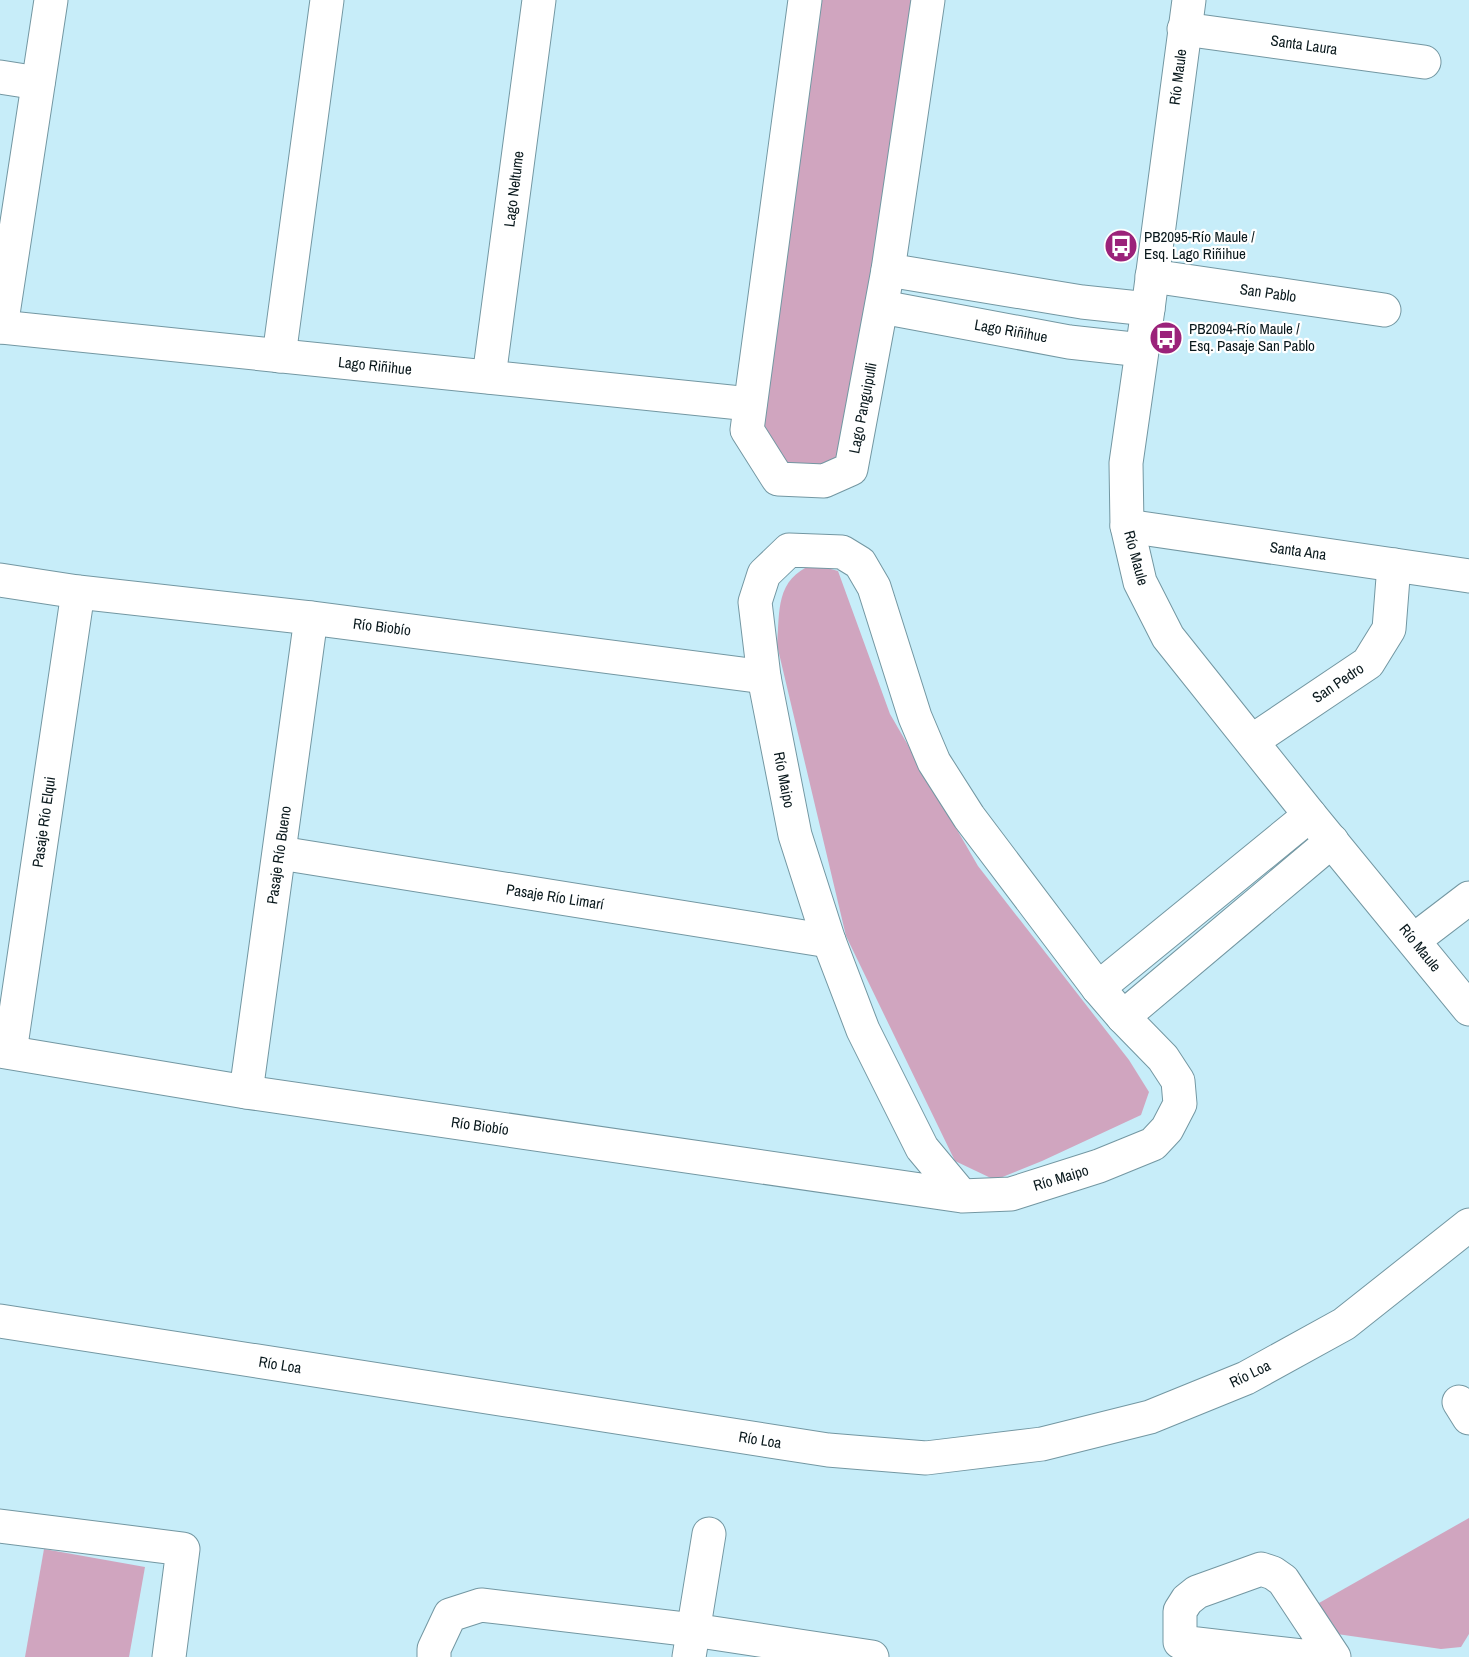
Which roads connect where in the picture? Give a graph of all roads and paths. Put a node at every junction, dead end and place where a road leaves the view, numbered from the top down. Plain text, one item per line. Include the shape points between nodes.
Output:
1 (51, 0) edge
2 (327, 0) edge
3 (538, 0) edge
4 (805, 0) edge
5 (928, 0) edge
6 (1186, 14) edge
7 (1424, 62) dead end
8 (0, 77) edge
9 (38, 83) junction
10 (888, 270) junction
11 (1152, 276) junction
12 (882, 307) junction
13 (1148, 309) junction
14 (1384, 310) dead end
15 (1, 327) edge
16 (1142, 350) junction
17 (279, 356) junction
18 (489, 377) junction
19 (750, 404) junction
20 (1127, 526) junction
21 (1394, 565) junction
22 (1469, 576) edge
23 (0, 580) edge
24 (78, 592) junction
25 (311, 618) junction
26 (764, 677) junction
27 (1252, 741) junction
28 (1310, 815) junction
29 (1332, 841) junction
30 (280, 853) junction
31 (1469, 898) edge
32 (1414, 940) junction
33 (829, 941) junction
34 (1098, 988) junction
35 (1469, 1009) edge
36 (1123, 1017) junction
37 (5, 1052) edge
38 (246, 1092) junction
39 (962, 1196) junction
40 (1469, 1225) edge
41 (0, 1321) edge
42 (0, 1526) edge
43 (709, 1534) dead end
44 (691, 1643) edge
45 (170, 1657) edge
46 (434, 1657) edge
47 (872, 1657) edge
48 (1311, 1657) edge
49 (1334, 1657) edge

1 - 9 street
2 - 17 street
3 - 18 street, Lago Neltume
4 - 19 street, Lago Panguipulli
5 - 10 street, Lago Panguipulli
6 - 7 street, Santa Laura
6 - 11 street, Río Maule
8 - 9 street
9 - 15 street
10 - 12 street, Lago Panguipulli
10 - 13 street
11 - 13 street, Río Maule
11 - 14 street, San Pablo
12 - 16 street, Lago Riñihue via 1069,342
12 - 19 street, Lago Panguipulli via 851,469 824,481 778,478 747,430
13 - 16 street, Río Maule
15 - 17 street, Lago Riñihue
16 - 20 street, Río Maule via 1126,463
17 - 18 street, Lago Riñihue
18 - 19 street, Lago Riñihue
20 - 21 street, Santa Ana
20 - 27 street, Río Maule via 1140,582 1168,637
21 - 22 street, Santa Ana
21 - 27 street, San Pedro via 1389,629 1368,663
23 - 24 street, Río Biobío
24 - 25 street, Río Biobío
24 - 37 street, Pasaje Río Elqui
25 - 26 street, Río Biobío
25 - 30 street, Pasaje Río Bueno
26 - 33 street, Río Maipo via 795,835
26 - 34 street, Río Maipo via 755,602 764,574 789,549 843,552 860,562 874,587 915,717 934,762 969,816
27 - 28 street, Río Maule
28 - 29 street, Río Maule
28 - 34 street
29 - 32 street, Río Maule
29 - 36 street
30 - 33 street, Pasaje Río Limarí
30 - 38 street, Pasaje Río Bueno
31 - 32 street
32 - 35 street, Río Maule
33 - 39 street, Río Maipo via 863,1030 922,1148
34 - 36 street, Río Maipo
36 - 39 street, Río Maipo via 1164,1058 1178,1081 1180,1104 1167,1129 1153,1144 1099,1166 1011,1194
37 - 38 street, Río Biobío
38 - 39 street, Río Biobío
40 - 41 street, Río Loa via 1344,1324 1246,1378 1150,1417 1042,1444 926,1458 828,1450
42 - 45 street via 183,1549
43 - 44 street
44 - 46 street via 481,1605 450,1615
44 - 47 street
48 - 49 street via 1180,1642 1180,1611 1197,1592 1261,1569 1282,1580

